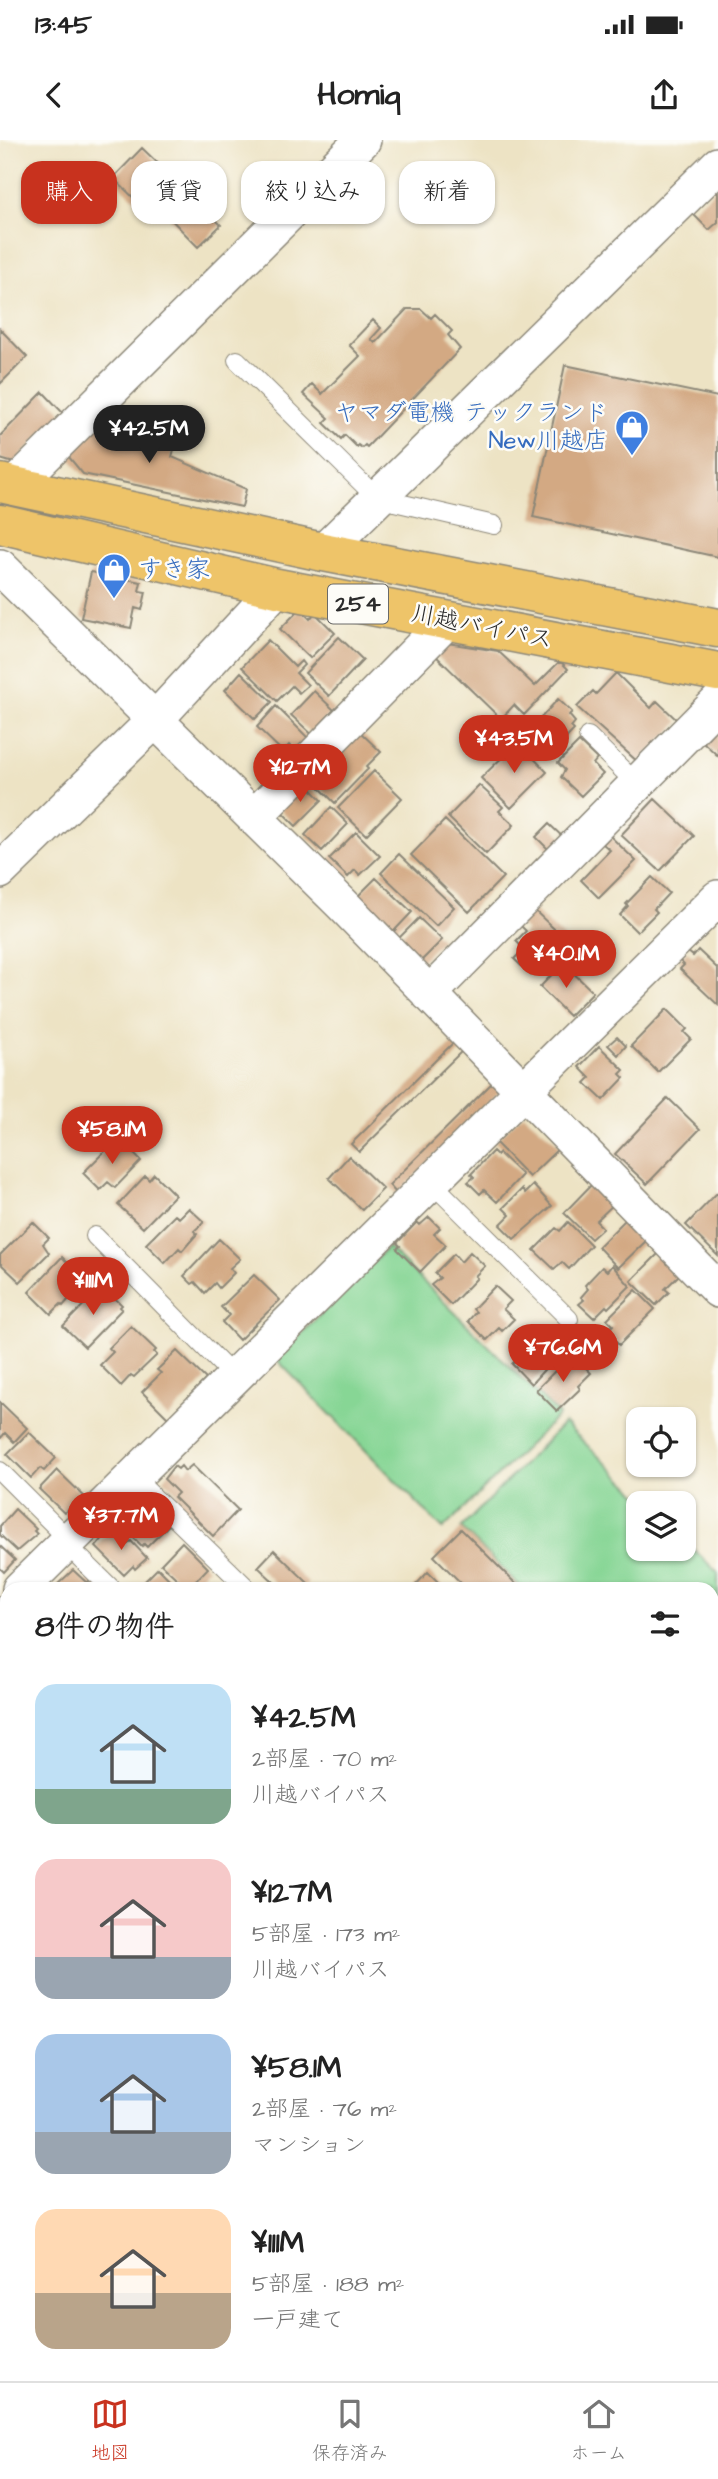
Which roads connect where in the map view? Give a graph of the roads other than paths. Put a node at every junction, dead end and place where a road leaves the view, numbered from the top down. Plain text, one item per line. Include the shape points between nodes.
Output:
1 (363, 140) edge
2 (718, 165) edge
3 (237, 360) dead end
4 (7, 485) edge
5 (377, 498) junction
6 (0, 524) edge
7 (494, 525) dead end
8 (323, 552) junction
9 (0, 567) edge
10 (278, 588) junction
11 (447, 621) junction
12 (718, 628) edge
13 (718, 672) edge
14 (718, 702) edge
15 (155, 720) junction
16 (588, 736) dead end
17 (637, 784) junction
18 (254, 817) junction
19 (0, 871) edge
20 (718, 898) edge
21 (429, 994) junction
22 (522, 1090) junction
23 (430, 1181) junction
24 (95, 1236) dead end
25 (718, 1290) edge
26 (569, 1320) dead end
27 (234, 1377) junction
28 (0, 1471) edge
29 (134, 1478) junction
30 (68, 1543) junction
31 (27, 1582) edge
32 (104, 1582) edge
33 (241, 1582) edge

1 - 4 street
2 - 5 street
3 - 5 lane
4 - 8 highway, 川越バイパス / 254
5 - 7 lane
5 - 8 street
6 - 10 highway, 川越バイパス / 254
8 - 12 highway, 川越バイパス / 254
9 - 15 street
10 - 11 highway, 川越バイパス / 254
10 - 15 street
11 - 13 highway, 川越バイパス / 254
11 - 18 street
14 - 17 street
15 - 18 street
15 - 19 street
16 - 17 lane
17 - 21 street
18 - 21 street
20 - 22 street
21 - 22 street
22 - 23 street
22 - 25 street
23 - 26 lane
23 - 27 street
24 - 27 lane
27 - 29 street
28 - 30 lane
29 - 30 street
29 - 33 lane
30 - 31 street
30 - 32 lane

